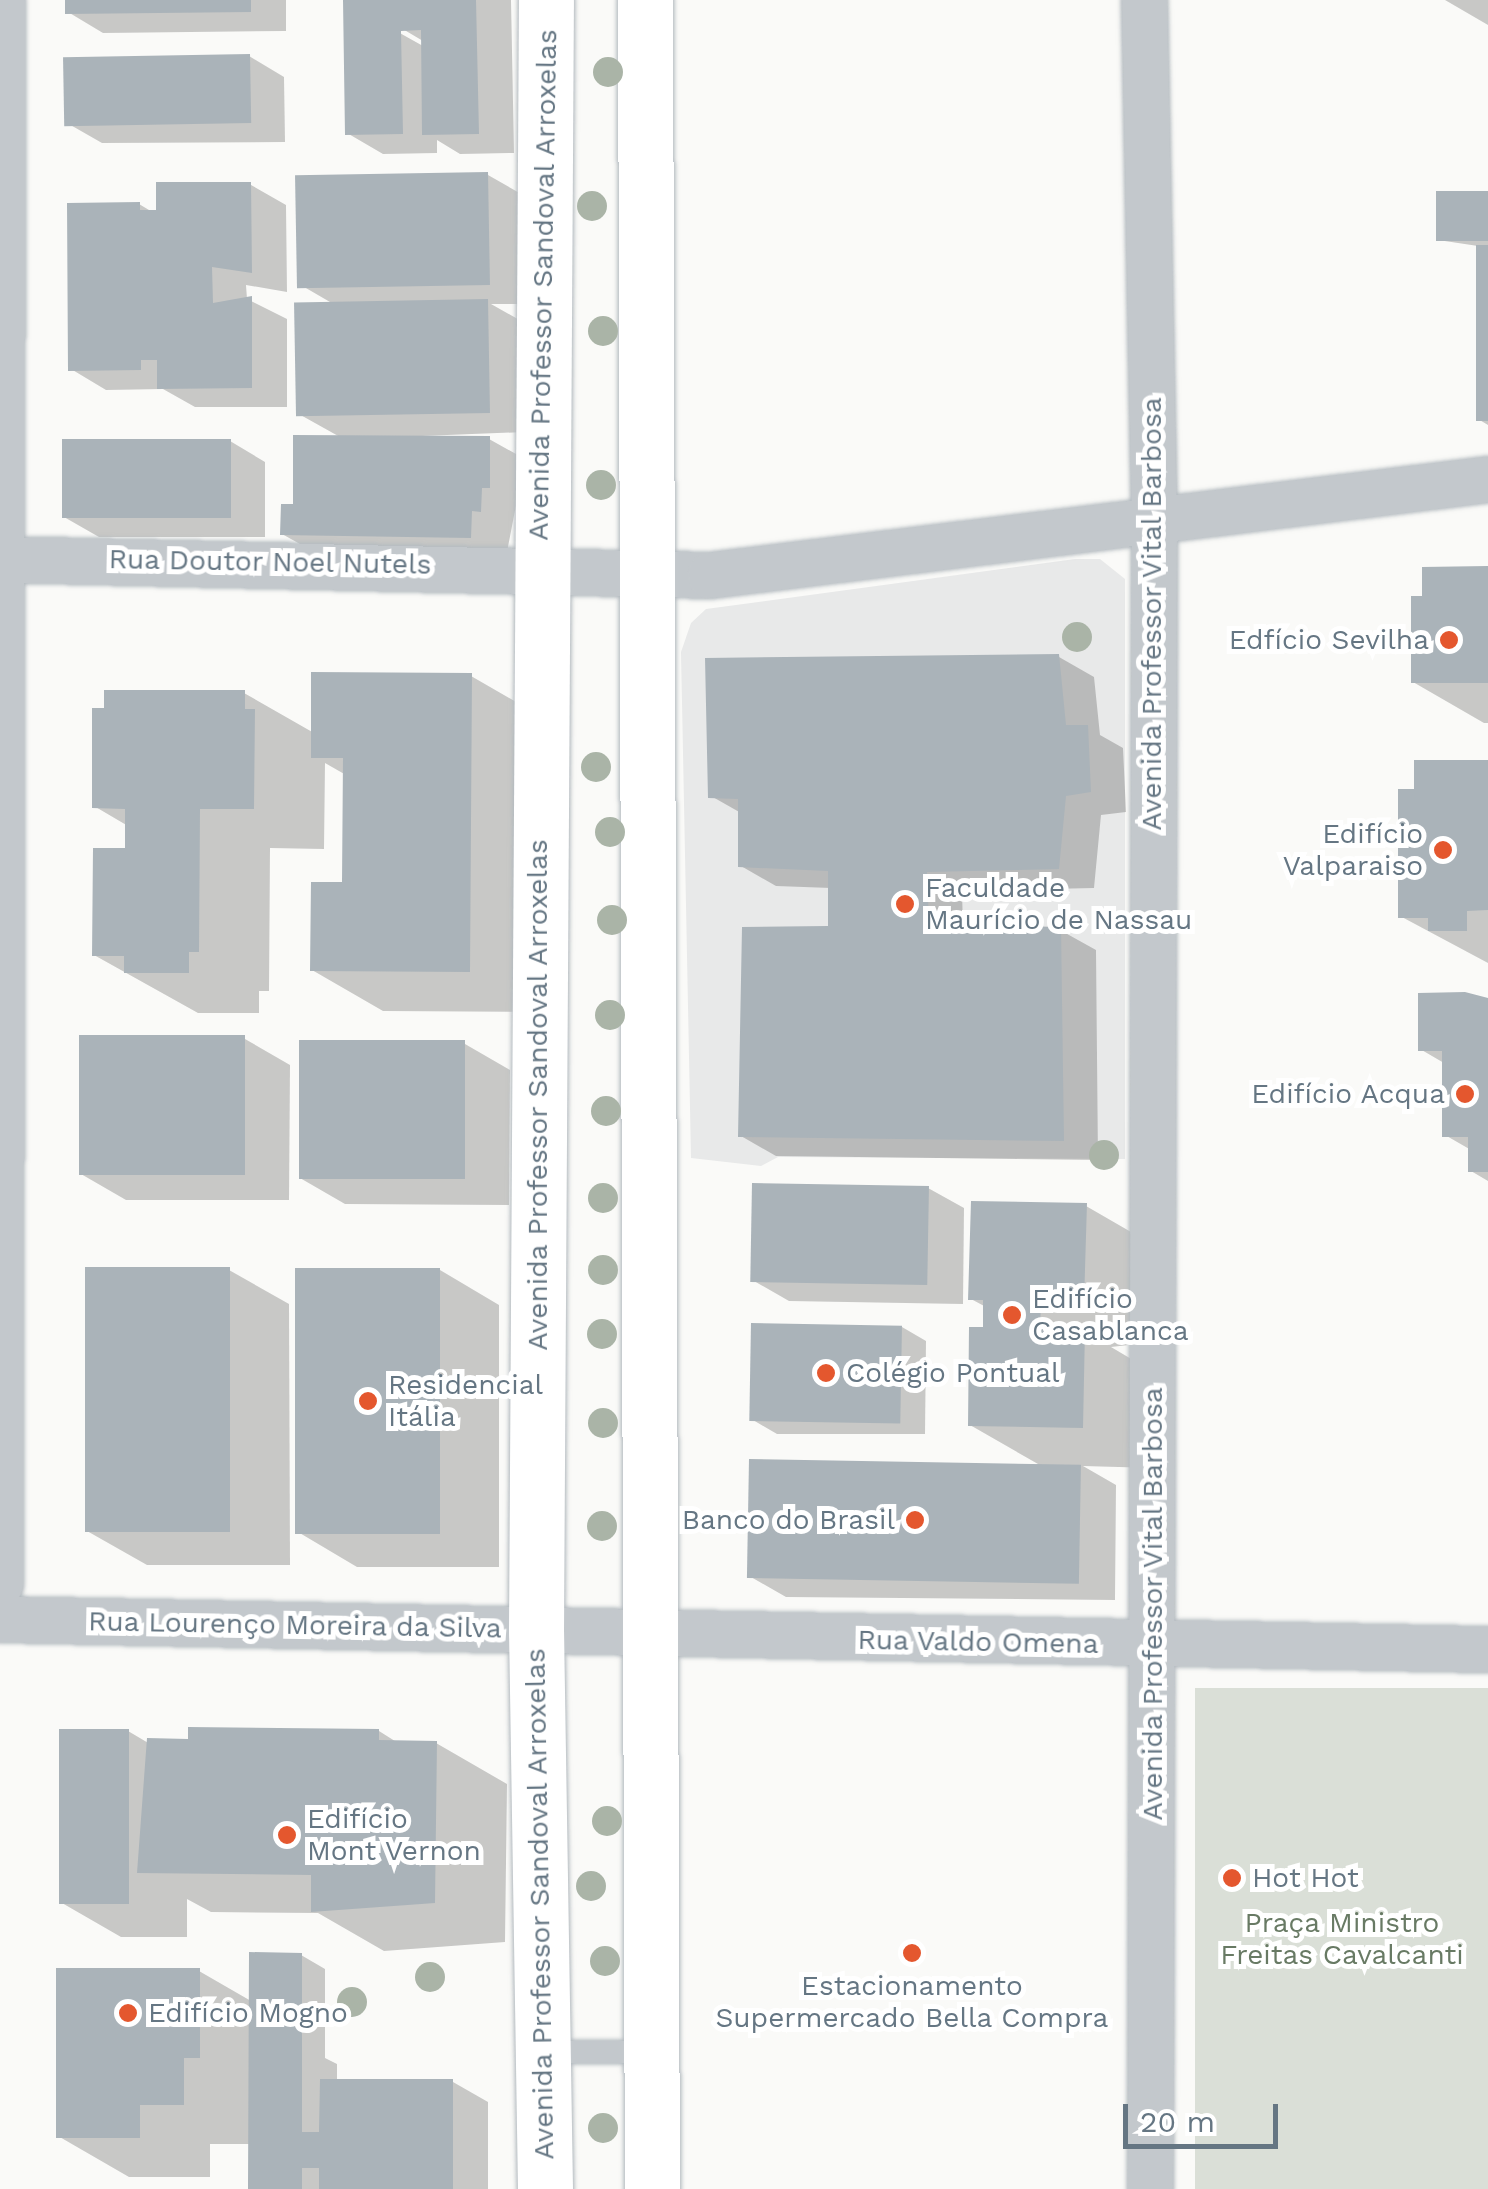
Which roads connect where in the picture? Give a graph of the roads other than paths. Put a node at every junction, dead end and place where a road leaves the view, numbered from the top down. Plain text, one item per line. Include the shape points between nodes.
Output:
1 (2, 0) edge
2 (546, 0) edge
3 (646, 0) edge
4 (1144, 0) edge
5 (1488, 479) edge
6 (1154, 526) junction
7 (3, 559) edge
8 (541, 566) junction
9 (644, 574) junction
10 (0, 1584) edge
11 (0, 1619) edge
12 (536, 1631) junction
13 (649, 1637) junction
14 (1152, 1645) junction
15 (1488, 1649) edge
16 (542, 2052) junction
17 (652, 2052) junction
18 (544, 2189) edge
19 (652, 2189) edge
20 (1150, 2189) edge

1 - 7 street
2 - 8 street, Avenida Professor Sandoval Arroxelas
3 - 9 street
4 - 6 street, Avenida Professor Vital Barbosa
5 - 6 street, Rua Doutor Noel Nutels
6 - 9 street, Rua Doutor Noel Nutels via 710,575
6 - 14 street, Avenida Professor Vital Barbosa
7 - 8 street, Rua Doutor Noel Nutels
7 - 10 street
8 - 9 street, Rua Doutor Noel Nutels
8 - 12 street, Avenida Professor Sandoval Arroxelas
9 - 13 street
11 - 12 street, Rua Lourenço Moreira da Silva
12 - 13 street, Rua Lourenço Moreira da Silva
12 - 16 street, Avenida Professor Sandoval Arroxelas
13 - 14 street, Rua Valdo Omena
13 - 17 street
14 - 15 street, Rua Valdo Omena
14 - 20 street, Avenida Professor Vital Barbosa
16 - 17 lane
16 - 18 street, Avenida Professor Sandoval Arroxelas
17 - 19 street

